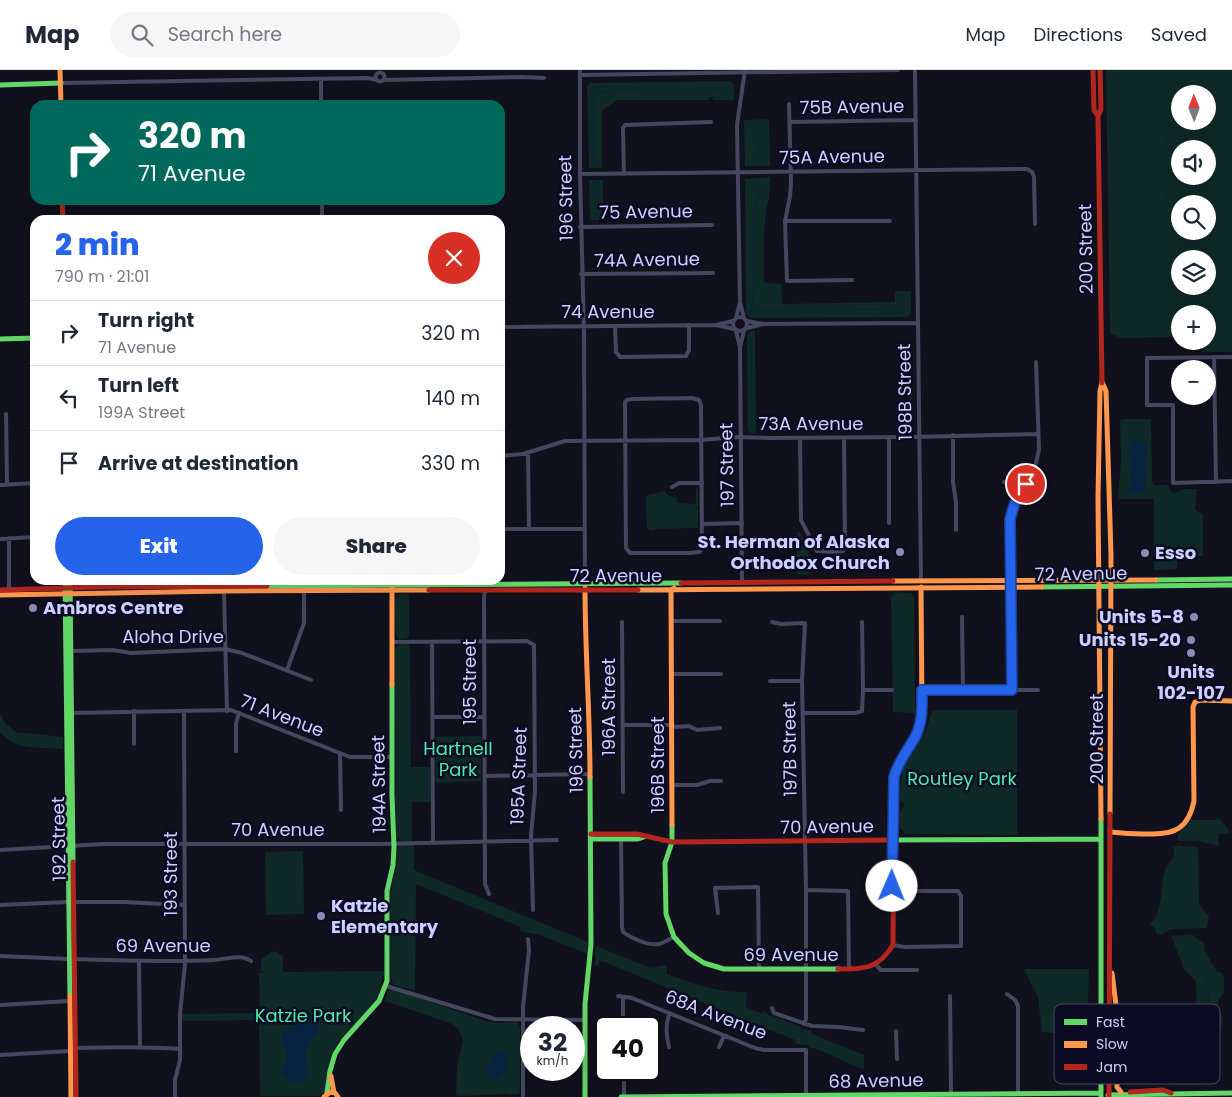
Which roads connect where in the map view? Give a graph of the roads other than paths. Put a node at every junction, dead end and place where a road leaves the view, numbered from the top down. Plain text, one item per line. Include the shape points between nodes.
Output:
1 (60, 70) edge
2 (580, 70) edge
3 (898, 70) edge
4 (914, 70) edge
5 (1093, 70) edge
6 (1100, 70) edge
7 (744, 71) edge
8 (380, 75) edge
9 (580, 76) junction
10 (544, 78) dead end
11 (321, 79) junction
12 (60, 83) junction
13 (0, 85) edge
14 (61, 100) edge
15 (321, 100) edge
16 (789, 104) dead end
17 (1098, 116) junction
18 (915, 120) junction
19 (710, 122) dead end
20 (790, 122) junction
21 (916, 170) junction
22 (791, 171) junction
23 (738, 172) junction
24 (580, 174) junction
25 (624, 174) junction
26 (890, 220) dead end
27 (785, 221) junction
28 (1035, 224) dead end
29 (712, 225) dead end
30 (580, 227) junction
31 (713, 273) dead end
32 (581, 274) junction
33 (852, 280) dead end
34 (740, 302) junction
35 (735, 319) junction
36 (745, 319) junction
37 (918, 323) junction
38 (716, 324) junction
39 (763, 324) junction
40 (689, 325) junction
41 (505, 326) edge
42 (582, 326) junction
43 (615, 326) junction
44 (745, 329) junction
45 (735, 330) junction
46 (30, 338) edge
47 (0, 339) edge
48 (740, 346) junction
49 (1232, 357) edge
50 (1214, 358) junction
51 (1036, 362) dead end
52 (1102, 382) junction
53 (6, 414) dead end
54 (1038, 434) junction
55 (953, 436) junction
56 (741, 437) junction
57 (919, 437) junction
58 (800, 438) junction
59 (844, 438) junction
60 (889, 438) junction
61 (625, 440) junction
62 (701, 440) junction
63 (583, 441) junction
64 (528, 453) junction
65 (505, 455) edge
66 (1232, 481) edge
67 (1004, 482) dead end
68 (1216, 482) junction
69 (30, 483) edge
70 (702, 483) junction
71 (7, 484) junction
72 (0, 485) edge
73 (672, 486) dead end
74 (1019, 492) junction
75 (742, 523) junction
76 (889, 523) dead end
77 (702, 524) junction
78 (505, 529) edge
79 (529, 529) junction
80 (584, 529) junction
81 (956, 530) dead end
82 (30, 537) edge
83 (8, 538) junction
84 (0, 539) edge
85 (1232, 579) edge
86 (1098, 580) junction
87 (1111, 580) junction
88 (920, 581) junction
89 (1011, 581) junction
90 (713, 583) junction
91 (742, 583) junction
92 (392, 585) edge
93 (484, 585) edge
94 (1232, 585) edge
95 (224, 586) edge
96 (67, 587) junction
97 (585, 587) junction
98 (1099, 587) junction
99 (1111, 587) junction
100 (920, 588) junction
101 (1011, 588) junction
102 (9, 589) junction
103 (708, 589) junction
104 (0, 590) edge
105 (671, 590) junction
106 (304, 591) junction
107 (67, 594) junction
108 (0, 596) edge
109 (962, 617) dead end
110 (720, 620) dead end
111 (622, 622) dead end
112 (671, 622) junction
113 (772, 622) dead end
114 (862, 622) dead end
115 (392, 642) junction
116 (432, 642) junction
117 (484, 642) junction
118 (225, 649) junction
119 (71, 651) junction
120 (287, 670) junction
121 (671, 674) junction
122 (721, 674) dead end
123 (311, 680) dead end
124 (770, 681) dead end
125 (802, 681) junction
126 (863, 690) junction
127 (892, 690) dead end
128 (922, 690) junction
129 (963, 690) junction
130 (1012, 690) junction
131 (1038, 690) dead end
132 (1232, 701) edge
133 (226, 710) junction
134 (134, 711) junction
135 (184, 711) junction
136 (71, 713) junction
137 (803, 713) junction
138 (239, 714) junction
139 (432, 717) junction
140 (484, 717) junction
141 (623, 725) junction
142 (672, 725) junction
143 (720, 728) dead end
144 (134, 744) dead end
145 (236, 751) dead end
146 (340, 754) junction
147 (392, 757) junction
148 (590, 774) junction
149 (535, 775) junction
150 (485, 776) junction
151 (721, 781) dead end
152 (672, 785) junction
153 (623, 792) dead end
154 (341, 810) dead end
155 (1110, 832) junction
156 (591, 836) junction
157 (644, 836) junction
158 (620, 839) junction
159 (1100, 839) junction
160 (531, 840) junction
161 (557, 840) dead end
162 (893, 840) junction
163 (486, 841) junction
164 (805, 841) junction
165 (672, 842) junction
166 (394, 843) junction
167 (433, 843) junction
168 (185, 844) junction
169 (70, 847) junction
170 (0, 850) edge
171 (1110, 856) junction
172 (806, 890) junction
173 (892, 891) junction
174 (489, 894) dead end
175 (71, 902) junction
176 (0, 905) edge
177 (184, 905) junction
178 (533, 910) dead end
179 (718, 913) dead end
180 (674, 937) junction
181 (528, 939) dead end
182 (893, 945) junction
183 (0, 956) edge
184 (1110, 957) junction
185 (71, 959) junction
186 (185, 960) junction
187 (139, 961) junction
188 (251, 961) dead end
189 (877, 966) junction
190 (759, 968) junction
191 (806, 968) junction
192 (849, 969) junction
193 (917, 970) dead end
194 (386, 986) junction
195 (1007, 994) dead end
196 (950, 996) dead end
197 (69, 1001) junction
198 (1101, 1004) edge
199 (1109, 1004) edge
200 (1116, 1004) edge
201 (0, 1005) edge
202 (772, 1008) dead end
203 (670, 1013) junction
204 (522, 1016) edge
205 (622, 1016) edge
206 (520, 1020) edge
207 (585, 1020) edge
208 (804, 1024) junction
209 (863, 1030) dead end
210 (896, 1031) dead end
211 (724, 1036) junction
212 (140, 1047) junction
213 (669, 1047) dead end
214 (719, 1047) dead end
215 (72, 1049) junction
216 (180, 1049) junction
217 (0, 1055) edge
218 (897, 1059) dead end
219 (331, 1068) junction
220 (523, 1081) edge
221 (585, 1081) edge
222 (623, 1081) edge
223 (1117, 1084) edge
224 (1018, 1093) junction
225 (1171, 1093) junction
226 (1232, 1093) edge
227 (951, 1094) junction
228 (337, 1095) edge
229 (1101, 1095) edge
230 (324, 1096) edge
231 (806, 1096) edge
232 (1108, 1096) edge
233 (71, 1097) edge
234 (76, 1097) edge
235 (175, 1097) edge
236 (344, 1097) edge
237 (523, 1097) edge
238 (585, 1097) edge
239 (622, 1097) edge
240 (718, 1097) edge

1 - 12 main road
2 - 9 street, 196 Street
3 - 7 street
4 - 18 street, 198B Street
5 - 17 main road, 200 Street via 1094,110
6 - 17 main road, 200 Street via 1101,109
7 - 9 street
7 - 23 street via 737,118
8 - 10 street via 392,78
8 - 11 street
9 - 24 street, 196 Street
11 - 12 street
11 - 15 street
12 - 13 main road
12 - 14 main road
16 - 20 street
17 - 52 main road, 200 Street
18 - 20 street, 75B Avenue
18 - 21 street, 198B Street
19 - 25 street via 624,125
20 - 22 street
21 - 22 street, 75A Avenue
21 - 28 street, 75A Avenue via 1029,170 1034,178
21 - 37 street, 198B Street
22 - 23 street, 75A Avenue
22 - 27 street
23 - 25 street, 75A Avenue
23 - 34 street
24 - 25 street, 75A Avenue
24 - 30 street, 196 Street
26 - 27 street
27 - 33 street via 787,281
29 - 30 street, 75 Avenue
30 - 32 street, 196 Street
31 - 32 street, 74A Avenue
32 - 42 street, 196 Street
34 - 35 street
34 - 36 street
35 - 36 street, 74 Avenue
35 - 38 street, 74 Avenue
35 - 45 street, 197 Street
36 - 39 street
36 - 44 street, 197 Street
37 - 39 street
37 - 57 street, 198B Street
38 - 40 street, 74 Avenue
38 - 45 street, 74 Avenue
39 - 44 street
40 - 43 street, 74 Avenue
40 - 43 street via 686,356 620,357 616,352
41 - 42 street, 74 Avenue
42 - 43 street, 74 Avenue
42 - 63 street, 196 Street
44 - 45 street, 74 Avenue
44 - 48 street, 197 Street
45 - 48 street, 197 Street
46 - 47 main road
48 - 56 street, 197 Street
49 - 50 street
50 - 68 street
50 - 68 street via 1147,358 1147,405 1173,405 1173,483
51 - 54 street
52 - 86 main road, 200 Street
52 - 87 main road, 200 Street via 1106,391
53 - 71 street
54 - 55 street, 73A Avenue
54 - 74 street via 1036,463
55 - 57 street, 73A Avenue
55 - 81 street
56 - 58 street, 73A Avenue
56 - 62 street, 73A Avenue
56 - 75 street, 197 Street
57 - 60 street, 73A Avenue
57 - 88 street, 198B Street
58 - 59 street, 73A Avenue
58 - 59 street via 800,518 816,551 838,552 844,550
59 - 60 street, 73A Avenue
60 - 76 street
61 - 62 street, 73A Avenue
61 - 62 street via 626,401 675,398 699,400
61 - 63 street, 73A Avenue
61 - 77 street via 627,551 701,550
62 - 70 street
63 - 64 street, 73A Avenue via 555,443
63 - 80 street, 196 Street
64 - 65 street, 73A Avenue
64 - 79 street
66 - 68 street
67 - 74 street
69 - 71 street
70 - 73 street
70 - 77 street
71 - 72 street
74 - 89 street via 1010,520
75 - 77 street
75 - 91 street, 197 Street
78 - 79 street
79 - 80 street
80 - 97 street, 196 Street
82 - 83 street
83 - 84 street
83 - 102 street
85 - 87 main road, 72 Avenue
86 - 87 main road, 72 Avenue
86 - 89 main road, 72 Avenue
86 - 98 main road, 200 Street
87 - 99 main road, 200 Street
88 - 89 main road, 72 Avenue
88 - 91 main road, 72 Avenue
88 - 100 main road, 198B Street
89 - 101 street
90 - 91 main road, 72 Avenue
90 - 97 main road, 72 Avenue
90 - 105 main road
91 - 103 main road
92 - 93 main road, 72 Avenue
92 - 95 main road, 72 Avenue via 273,586 263,589 228,589
92 - 106 main road, 72 Avenue
92 - 115 main road, 194A Street
93 - 97 main road, 72 Avenue
93 - 97 main road, 72 Avenue
93 - 117 street, 195 Street
94 - 99 main road, 72 Avenue
95 - 96 main road, 72 Avenue
95 - 106 main road, 72 Avenue
95 - 107 main road, 72 Avenue via 169,592
95 - 118 street
96 - 102 main road, 72 Avenue
96 - 107 main road, 192 Street
97 - 105 main road, 72 Avenue
97 - 148 main road, 196 Street
98 - 99 main road, 72 Avenue
98 - 101 main road, 72 Avenue
98 - 159 main road, 200 Street
99 - 155 main road, 200 Street
100 - 101 main road, 72 Avenue
100 - 103 main road, 72 Avenue
100 - 128 main road, 198B Street
101 - 130 street
102 - 104 main road, 72 Avenue
103 - 105 main road, 72 Avenue
105 - 112 main road, 196B Street
106 - 120 street via 304,623
107 - 108 main road, 72 Avenue
107 - 119 main road, 192 Street
107 - 169 main road, 192 Street
109 - 129 street
110 - 112 street
111 - 141 street, 196A Street
112 - 121 main road, 196B Street
113 - 125 street, 197B Street via 805,623
114 - 126 street
115 - 116 street
115 - 147 main road, 194A Street
116 - 117 street
116 - 139 street
117 - 140 street, 195 Street
117 - 149 street, 195A Street via 527,641 535,647
118 - 119 street, Aloha Drive via 131,653
118 - 120 street, Aloha Drive
118 - 133 street
119 - 136 main road, 192 Street
120 - 123 street, Aloha Drive
121 - 122 street
121 - 142 main road, 196B Street
124 - 125 street
125 - 137 street, 197B Street
126 - 127 street
126 - 137 street via 862,711
128 - 129 street
128 - 162 main road, 198B Street via 920,725 899,761 894,777
129 - 130 street
130 - 131 street
132 - 155 main road via 1201,700 1192,707 1194,801 1192,811 1178,829
133 - 135 street, 71 Avenue
133 - 138 street, 71 Avenue
134 - 135 street, 71 Avenue
134 - 136 street, 71 Avenue
134 - 144 street
135 - 168 street, 193 Street
136 - 169 main road, 192 Street
137 - 164 street, 197B Street
138 - 145 street
138 - 146 street, 71 Avenue
139 - 140 street
139 - 167 street
140 - 150 street, 195 Street
141 - 142 street
141 - 153 street, 196A Street
142 - 143 street via 697,730
142 - 152 main road, 196B Street
146 - 147 street, 71 Avenue
146 - 154 street
147 - 166 main road, 194A Street
148 - 149 street
148 - 156 main road, 196 Street
149 - 150 street
149 - 160 street, 195A Street
150 - 163 street, 195 Street
151 - 152 street
152 - 165 main road, 196B Street
155 - 171 main road, 200 Street
156 - 157 main road, 70 Avenue
156 - 158 main road, 70 Avenue
156 - 207 main road, 196 Street via 591,944
157 - 158 main road, 70 Avenue
157 - 165 main road, 70 Avenue
158 - 180 street via 623,930 653,944
159 - 162 main road, 70 Avenue
159 - 171 main road
159 - 198 main road, 200 Street
160 - 161 street, 70 Avenue
160 - 163 street, 70 Avenue
160 - 178 street, 195A Street
162 - 164 main road, 70 Avenue
162 - 173 main road, 198B Street
163 - 167 street, 70 Avenue
163 - 174 street, 195 Street via 485,884
164 - 165 main road, 70 Avenue
164 - 172 street, 197B Street
165 - 180 main road, 196B Street via 665,863 666,914
166 - 167 street, 70 Avenue
166 - 168 street, 70 Avenue
166 - 194 main road, 194A Street via 387,891
168 - 169 street, 70 Avenue
168 - 177 street, 193 Street
169 - 170 street, 70 Avenue
169 - 175 main road, 192 Street
171 - 184 main road, 200 Street
172 - 191 street, 197B Street
172 - 192 street via 848,891
173 - 182 main road, 198B Street
173 - 182 street via 958,891 961,946
175 - 176 street
175 - 177 street
175 - 185 main road, 192 Street
175 - 185 main road, 192 Street via 68,911
177 - 186 street, 193 Street
179 - 190 street via 715,888 758,887
180 - 190 main road, 69 Avenue via 704,963 724,969
181 - 204 street
182 - 189 main road
183 - 185 street, 69 Avenue
184 - 199 main road, 200 Street
184 - 200 main road
185 - 187 street, 69 Avenue
185 - 197 main road, 192 Street
185 - 215 main road, 192 Street
186 - 187 street, 69 Avenue
186 - 188 street, 69 Avenue via 247,958
186 - 216 street, 193 Street
187 - 212 street
189 - 192 main road, 69 Avenue
189 - 193 street, 69 Avenue via 881,970
190 - 191 main road, 69 Avenue
191 - 192 main road, 69 Avenue
191 - 208 street, 197B Street
194 - 206 street via 488,1018
194 - 219 main road via 375,1008 338,1048
195 - 224 street via 1018,1006
196 - 227 street
197 - 201 street
197 - 215 main road, 192 Street
202 - 208 street via 774,1013
203 - 205 street, 68A Avenue via 621,996
203 - 211 street, 68A Avenue
203 - 213 street via 667,1019
208 - 209 street
210 - 218 street
211 - 214 street
211 - 231 street, 68A Avenue via 759,1050 806,1050
212 - 215 street
212 - 216 street
215 - 217 street
215 - 233 main road, 192 Street
215 - 234 main road, 192 Street
216 - 235 street, 193 Street
219 - 228 main road
219 - 230 main road
220 - 237 street
221 - 238 main road, 196 Street
222 - 239 street
223 - 225 main road via 1121,1092 1163,1090
224 - 227 main road, 68 Avenue
224 - 229 main road, 68 Avenue
225 - 226 main road
225 - 232 main road
227 - 231 main road, 68 Avenue
228 - 230 main road
228 - 236 main road
231 - 240 main road, 68 Avenue
239 - 240 main road, 68 Avenue

